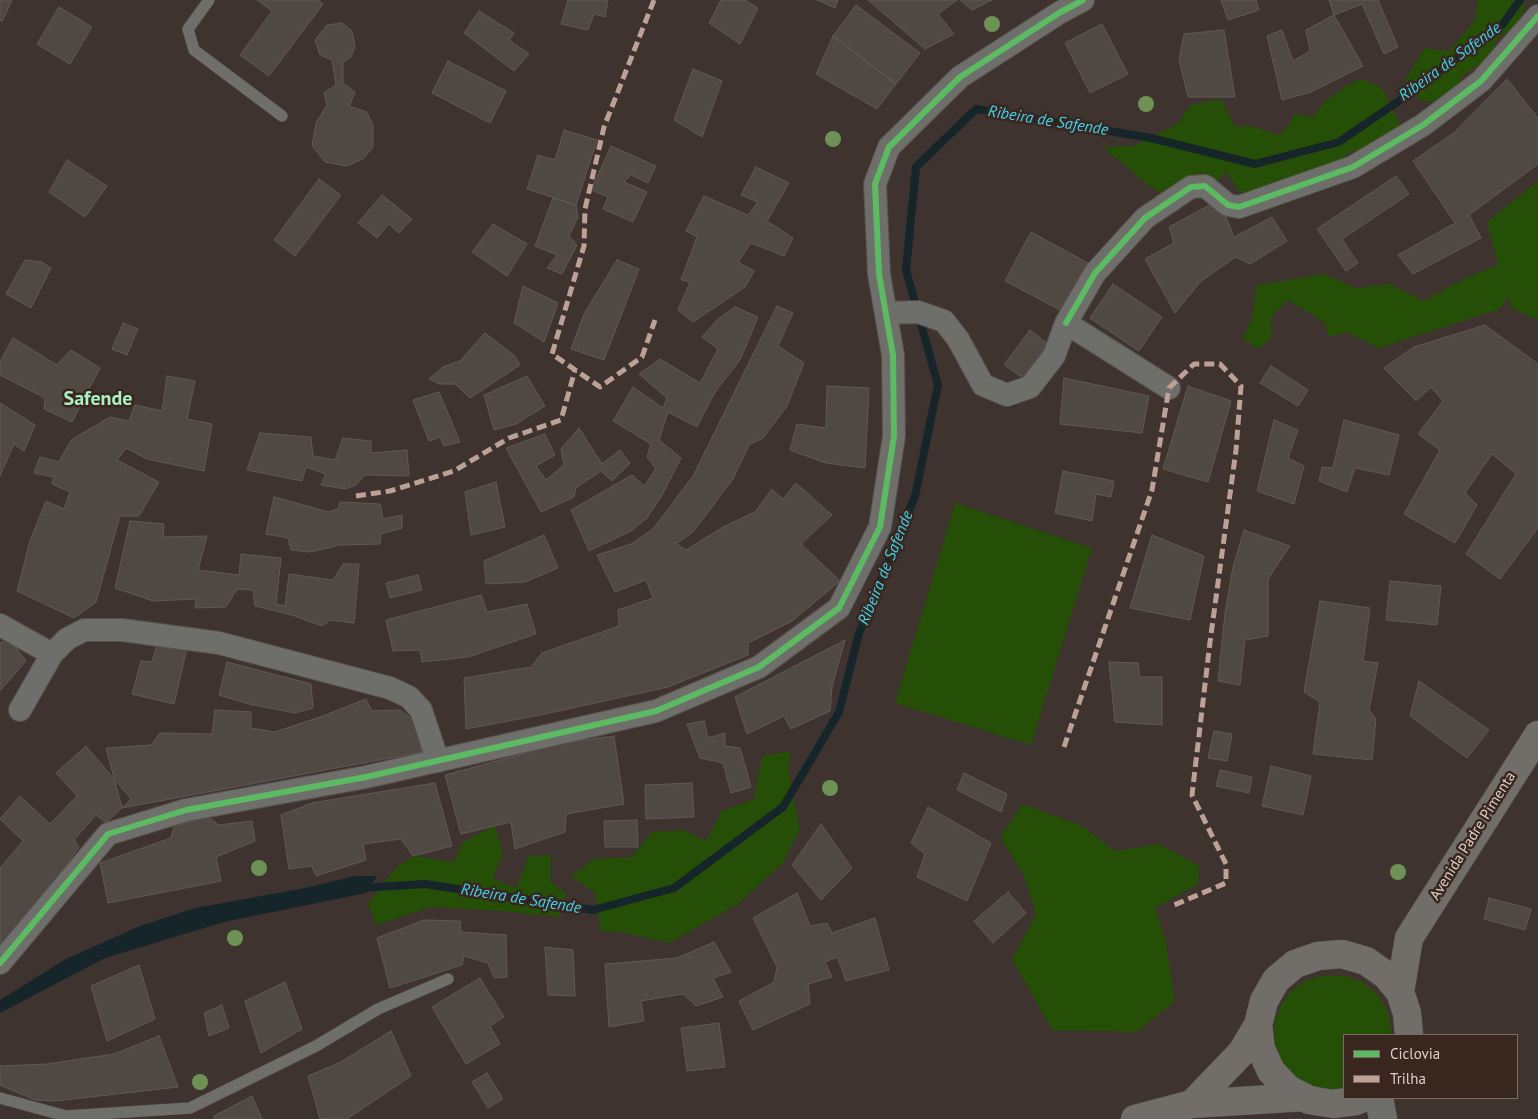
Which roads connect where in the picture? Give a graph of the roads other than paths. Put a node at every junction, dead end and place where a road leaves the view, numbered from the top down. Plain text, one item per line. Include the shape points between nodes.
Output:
1 (209, 0) edge
2 (1083, 0) edge
3 (1538, 16) edge
4 (282, 116) dead end
5 (886, 313) junction
6 (1066, 323) junction
7 (1169, 388) dead end
8 (0, 626) edge
9 (52, 654) junction
10 (20, 710) dead end
11 (1538, 735) edge
12 (438, 761) junction
13 (1409, 938) junction
14 (1366, 961) junction
15 (0, 963) edge
16 (448, 979) dead end
17 (1400, 992) junction
18 (1258, 1024) junction
19 (1409, 1034) edge
20 (0, 1098) edge
21 (1361, 1099) edge
22 (1379, 1099) edge
23 (1192, 1104) junction
24 (1322, 1106) edge
25 (1135, 1119) edge
26 (1383, 1119) edge

1 - 4 lane via 188,30 194,50
2 - 5 street via 960,77 889,147 875,184 879,274
3 - 6 street via 1481,81 1423,125 1353,167 1239,207 1228,205 1205,186 1191,187 1145,218 1095,273
5 - 6 street via 918,312 944,320 983,385 1007,396 1030,386 1054,356
5 - 12 street via 893,355 894,436 880,527 839,608 759,666 656,711
6 - 7 street
8 - 9 street
9 - 10 street
9 - 12 street via 66,639 84,630 122,630 220,643 390,688 409,697 421,710
11 - 13 main road, Avenida Padre Pimenta
12 - 15 street via 186,810 108,834
13 - 14 main road
13 - 17 main road
14 - 17 main road via 1386,975
14 - 18 main road via 1342,954 1318,956 1295,964 1276,980 1264,1001
16 - 20 lane via 378,1009 316,1046 190,1108 66,1116
17 - 19 main road via 1408,1013
18 - 23 main road via 1242,1052
18 - 24 main road via 1261,1049 1271,1071 1288,1089
21 - 24 main road
22 - 26 street
23 - 24 main road
23 - 25 main road

